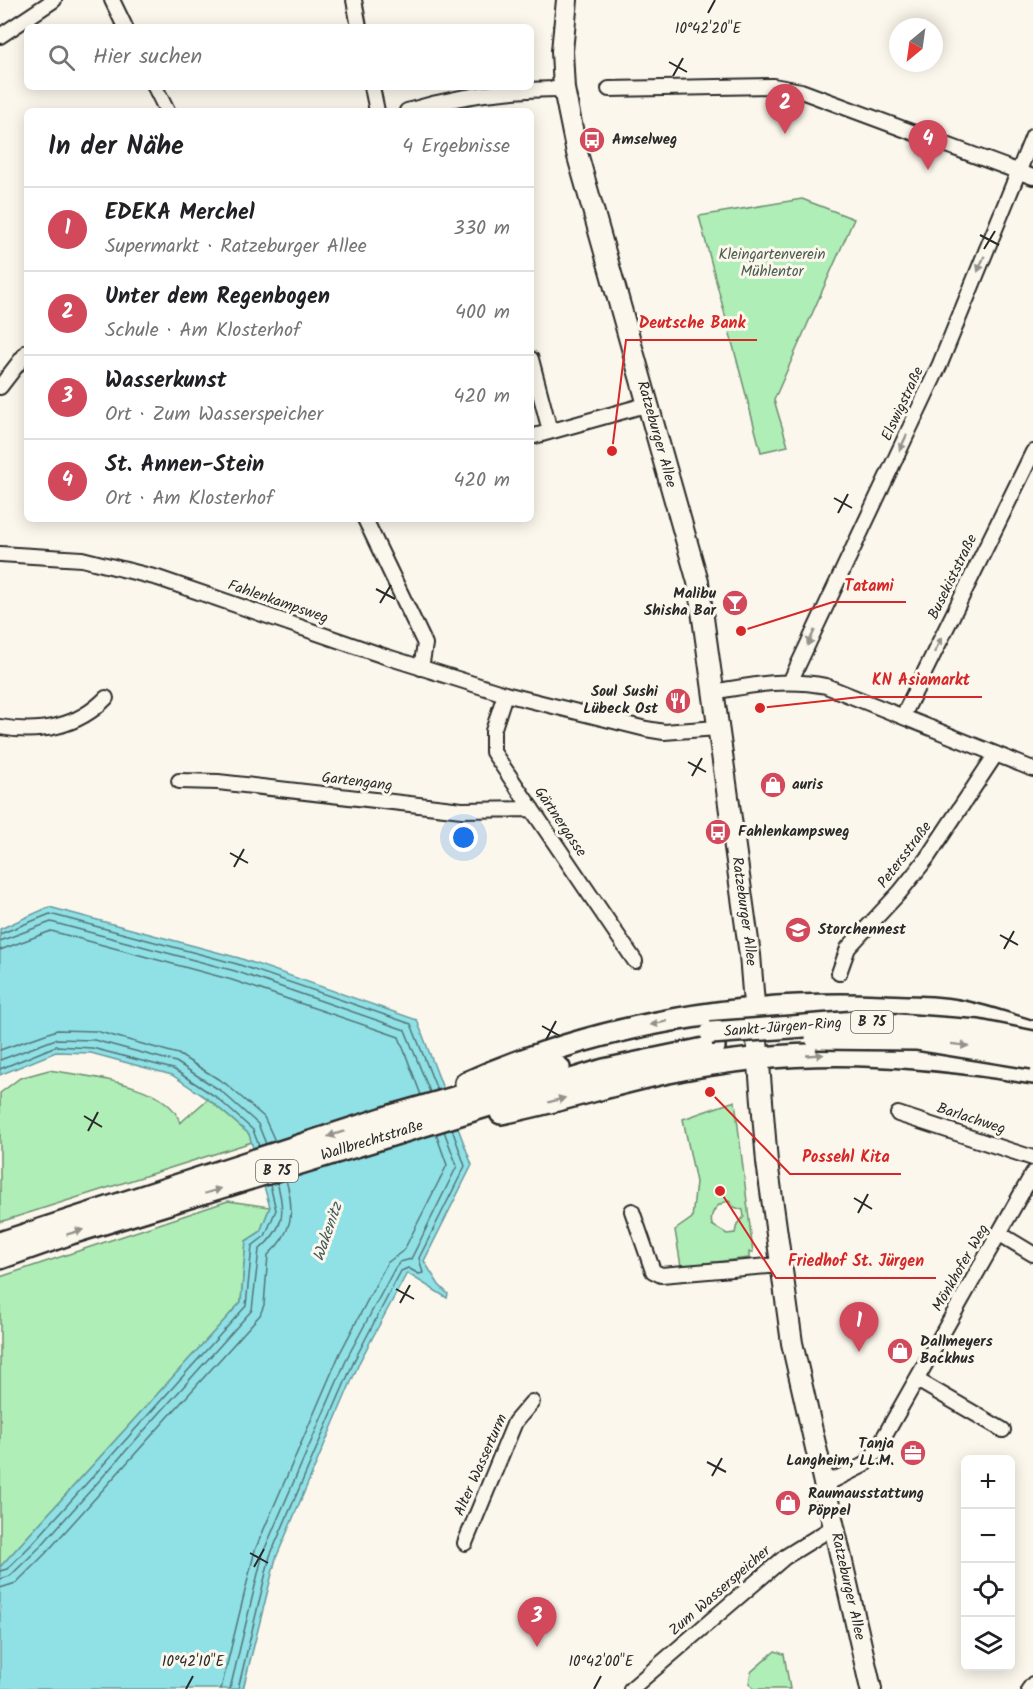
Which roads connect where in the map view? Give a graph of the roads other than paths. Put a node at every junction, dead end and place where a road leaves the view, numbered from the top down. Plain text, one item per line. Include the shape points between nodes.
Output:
1 (54, 0) edge
2 (112, 0) edge
3 (354, 0) edge
4 (567, 0) edge
5 (124, 24) edge
6 (358, 24) edge
7 (0, 36) edge
8 (564, 89) junction
9 (609, 89) dead end
10 (156, 90) edge
11 (373, 90) edge
12 (166, 108) edge
13 (376, 108) edge
14 (417, 108) edge
15 (1033, 136) edge
16 (1027, 174) edge
17 (24, 356) edge
18 (534, 370) edge
19 (0, 387) edge
20 (649, 404) junction
21 (550, 431) junction
22 (534, 435) edge
23 (1033, 452) edge
24 (366, 522) edge
25 (0, 554) edge
26 (421, 668) junction
27 (791, 680) junction
28 (712, 692) junction
29 (505, 694) junction
30 (106, 698) dead end
31 (903, 716) junction
32 (0, 727) edge
33 (717, 728) junction
34 (996, 754) junction
35 (1033, 769) edge
36 (178, 781) dead end
37 (532, 809) junction
38 (634, 961) dead end
39 (838, 973) dead end
40 (753, 1008) junction
41 (1033, 1032) edge
42 (1033, 1042) edge
43 (716, 1048) junction
44 (1033, 1058) edge
45 (757, 1060) junction
46 (1033, 1073) edge
47 (898, 1114) dead end
48 (394, 1124) junction
49 (1033, 1158) edge
50 (1033, 1173) edge
51 (154, 1200) junction
52 (632, 1211) dead end
53 (1000, 1234) junction
54 (0, 1243) edge
55 (1033, 1254) edge
56 (0, 1258) edge
57 (780, 1265) junction
58 (916, 1380) junction
59 (532, 1402) dead end
60 (1003, 1430) dead end
61 (826, 1484) junction
62 (836, 1526) junction
63 (465, 1544) dead end
64 (1033, 1684) edge
65 (631, 1689) edge
66 (871, 1689) edge
67 (1029, 1689) edge

1 - 7 street
2 - 5 street
3 - 6 street
4 - 8 main road, Ratzeburger Allee via 562,51
8 - 14 street via 509,91 443,100
8 - 20 main road, Ratzeburger Allee via 576,153
9 - 16 street via 772,86 801,91
10 - 12 street
11 - 13 street
15 - 16 street, Elswigstraße
16 -> 27 street, Elswigstraße
17 - 19 street
18 - 21 street
20 - 21 street
20 - 28 main road, Ratzeburger Allee via 698,582
21 - 22 street
31 -> 23 street, Busekiststraße
24 - 26 street via 425,644
25 - 26 street, Fahlenkampsweg via 82,559 159,578
26 - 29 street, Fahlenkampsweg
27 - 28 street
27 - 31 street via 826,686
28 - 33 main road, Ratzeburger Allee
29 - 33 street, Fahlenkampsweg via 664,732
29 - 37 street, Gärtnergasse via 493,731 492,752
30 - 32 street via 91,713 60,725 44,729
31 - 34 street
33 - 40 main road, Ratzeburger Allee via 750,955
34 - 35 street
34 - 39 street, Petersstraße via 927,858 848,948
36 - 37 street, Gartengang via 462,810
37 - 38 street, Gärtnergasse
40 - 41 main road via 919,1008 967,1013
40 - 45 main road, Ratzeburger Allee
40 -> 48 main road via 594,1038 518,1060
42 - 43 main road, Sankt-Jürgen-Ring / B 75, bridge via 978,1031 857,1022
43 -> 44 main road, Sankt-Jürgen-Ring / B 75, bridge via 799,1038 857,1037 916,1039
43 - 45 main road
43 - 48 main road, Wallbrechtstraße / B 75 via 604,1070
45 -> 46 main road via 816,1054 915,1056
45 - 57 main road, Ratzeburger Allee
47 - 49 street, Barlachweg
48 - 51 main road, Wallbrechtstraße / B 75
50 - 53 street, Mönkhofer Weg
51 - 54 main road, Wallbrechtstraße / B 75
56 -> 51 main road, Wallbrechtstraße / B 75
52 - 57 street via 653,1271 662,1275
53 - 55 street
53 - 58 street, Mönkhofer Weg
57 - 61 main road, Ratzeburger Allee via 792,1342
58 - 60 street
58 - 61 street, Mönkhofer Weg via 875,1453 864,1465
59 - 63 street, Alter Wasserturm via 515,1422
61 - 62 main road, Ratzeburger Allee
62 - 65 street, Zum Wasserspeicher via 777,1564
62 - 66 main road, Ratzeburger Allee
64 - 67 street

